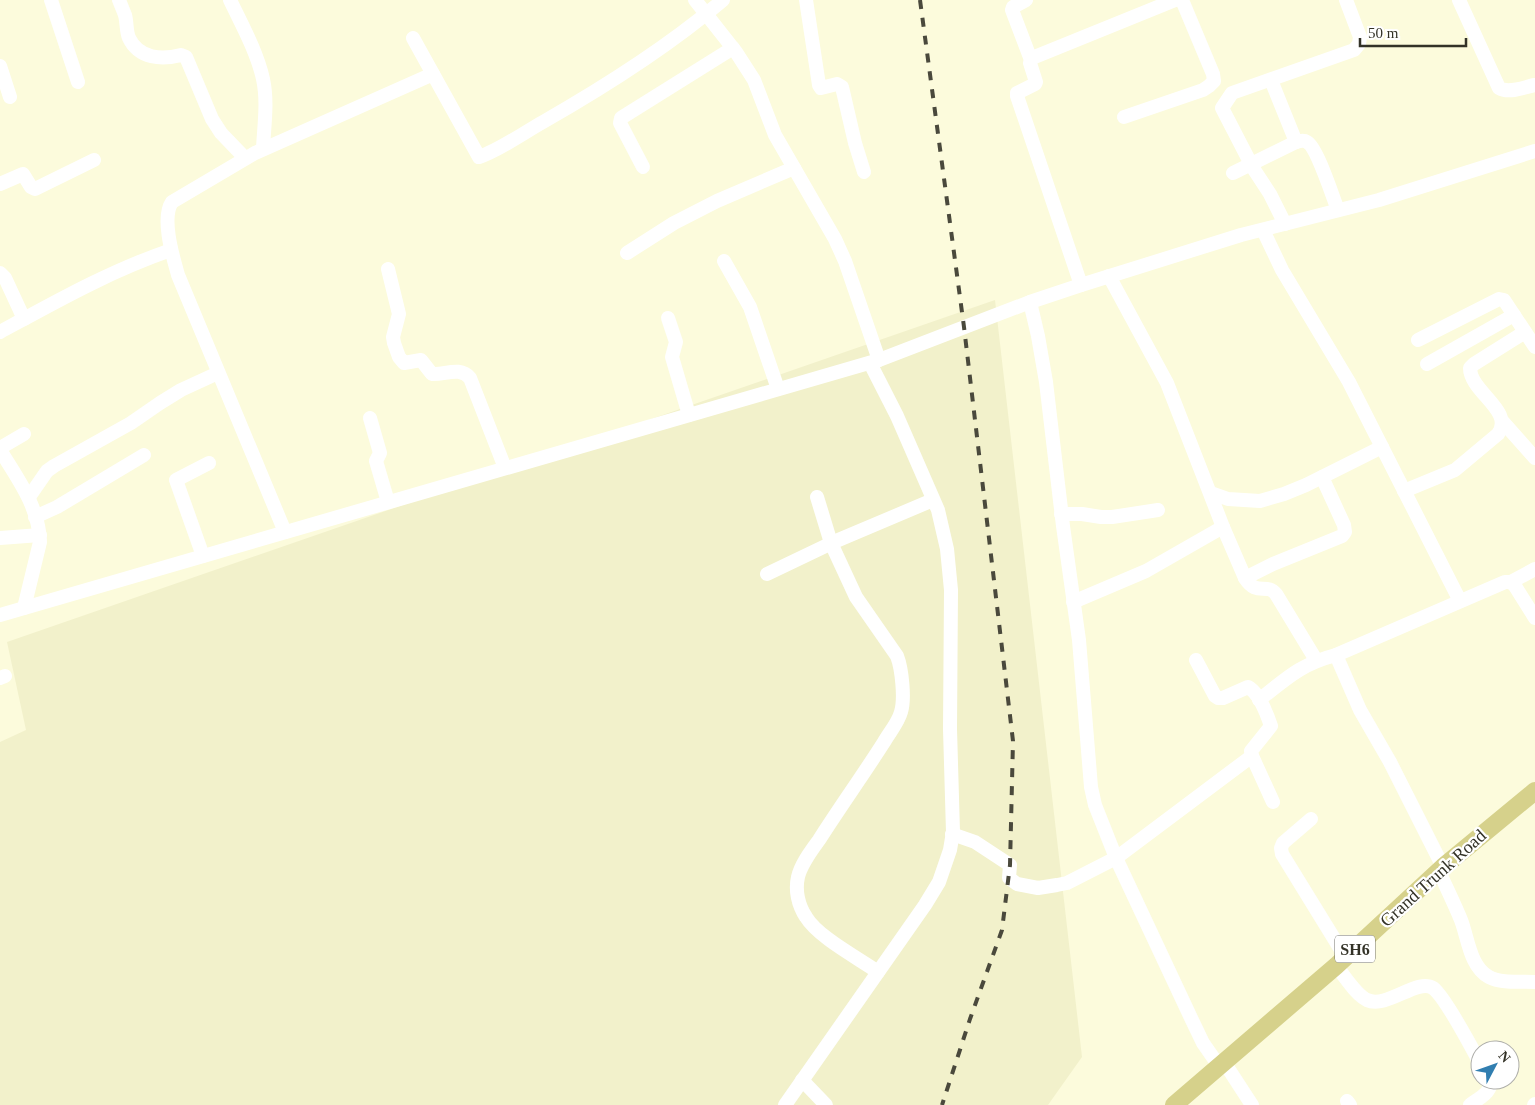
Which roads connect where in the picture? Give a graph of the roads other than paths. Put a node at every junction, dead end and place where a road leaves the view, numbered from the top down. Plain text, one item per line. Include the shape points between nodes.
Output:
1 (51, 0) edge
2 (119, 0) edge
3 (230, 0) edge
4 (695, 0) edge
5 (723, 0) edge
6 (806, 0) edge
7 (1026, 0) edge
8 (1175, 0) edge
9 (1182, 0) edge
10 (1346, 0) edge
11 (1459, 0) edge
12 (706, 15) junction
13 (413, 38) dead end
14 (733, 48) junction
15 (1030, 60) junction
16 (0, 66) edge
17 (433, 74) junction
18 (1271, 80) junction
19 (78, 82) dead end
20 (1535, 85) edge
21 (10, 97) dead end
22 (1124, 117) dead end
23 (1296, 142) junction
24 (263, 149) junction
25 (1535, 151) edge
26 (245, 158) junction
27 (94, 160) dead end
28 (1251, 164) junction
29 (643, 167) dead end
30 (794, 168) junction
31 (864, 172) dead end
32 (1233, 173) dead end
33 (0, 184) edge
34 (1338, 210) junction
35 (1285, 224) junction
36 (1263, 230) junction
37 (171, 250) junction
38 (627, 253) dead end
39 (724, 261) dead end
40 (388, 269) dead end
41 (0, 274) edge
42 (1109, 276) junction
43 (1081, 285) junction
44 (1030, 302) junction
45 (1514, 315) junction
46 (668, 318) dead end
47 (24, 319) junction
48 (0, 332) edge
49 (1525, 332) junction
50 (1418, 340) dead end
51 (1535, 347) edge
52 (874, 361) junction
53 (1426, 364) dead end
54 (218, 373) junction
55 (778, 389) junction
56 (689, 415) junction
57 (370, 418) dead end
58 (1503, 422) junction
59 (24, 434) dead end
60 (1382, 447) junction
61 (0, 449) edge
62 (144, 455) dead end
63 (1535, 458) edge
64 (209, 463) dead end
65 (505, 468) junction
66 (1322, 477) junction
67 (1404, 491) junction
68 (1211, 493) junction
69 (29, 497) junction
70 (817, 497) dead end
71 (933, 500) junction
72 (388, 502) junction
73 (1158, 510) dead end
74 (1061, 514) junction
75 (35, 517) junction
76 (1223, 527) junction
77 (284, 532) junction
78 (40, 535) junction
79 (0, 538) edge
80 (831, 543) junction
81 (203, 556) junction
82 (1535, 569) edge
83 (767, 574) dead end
84 (1245, 578) junction
85 (1511, 582) junction
86 (1460, 601) junction
87 (1073, 602) junction
88 (24, 608) junction
89 (0, 615) edge
90 (1535, 618) edge
91 (1336, 655) junction
92 (1196, 660) dead end
93 (1316, 660) junction
94 (1259, 700) junction
95 (1252, 756) junction
96 (1533, 796) edge
97 (1273, 802) dead end
98 (1311, 819) dead end
99 (952, 834) junction
100 (1116, 858) junction
101 (1441, 869) junction
102 (1341, 962) junction
103 (878, 972) junction
104 (1535, 982) edge
105 (1470, 1046) edge
106 (1221, 1064) junction
107 (802, 1080) junction
108 (1489, 1090) edge
109 (785, 1105) edge
110 (826, 1105) edge
111 (1174, 1105) edge
112 (1252, 1105) edge
113 (1470, 1105) edge

1 - 19 street
2 - 26 street via 129,38 139,50 146,55 167,59 181,55 186,57 212,119
3 - 24 street via 263,78
4 - 12 street
5 - 12 street
6 - 31 street via 819,85 821,88 837,84 842,87 854,144
7 - 15 street via 1012,10
8 - 15 street
9 - 22 street via 1214,81 1202,90
10 - 18 street via 1360,44 1354,50
11 - 20 street via 1499,88 1504,91
12 - 14 street
12 - 17 street via 590,95 481,157 477,156
13 - 17 street
14 - 29 street via 621,118 620,123
14 - 30 street via 754,80 775,135
15 - 43 street via 1035,84 1020,90 1017,96
16 - 21 street
17 - 24 street
18 - 23 street
18 - 28 street via 1232,93 1222,108
23 - 28 street
23 - 34 street via 1307,142 1313,148
24 - 26 street
25 - 34 street
26 - 37 street via 172,202 168,216
27 - 33 street via 35,189 23,174
28 - 32 street
28 - 35 street
30 - 38 street via 717,201
30 - 52 street via 845,261
34 - 35 street
35 - 36 street
36 - 42 street
36 - 60 street via 1282,270 1349,382
37 - 47 street via 103,277
37 - 54 street
39 - 55 street via 750,307
40 - 65 street via 399,314 393,337 399,357 404,363 421,360 432,374 459,371 467,374
41 - 47 street via 5,278
42 - 43 street
42 - 68 street via 1167,382
43 - 44 street
44 - 52 street
44 - 74 street via 1046,382
45 - 49 street
45 - 50 street via 1504,300 1498,298
45 - 53 street
46 - 56 street via 676,342 672,357
47 - 48 street
49 - 51 street
49 - 58 street via 1470,368 1474,382
52 - 55 street
52 - 71 street
54 - 69 street via 174,394 131,423 54,466
54 - 77 street
55 - 56 street
56 - 65 street
57 - 72 street via 380,453 376,461
58 - 63 street
58 - 67 street via 1498,434 1455,470
59 - 61 street
60 - 66 street
60 - 67 street
61 - 69 street
62 - 75 street via 58,507
64 - 81 street via 176,480
65 - 72 street
66 - 68 street via 1260,501
66 - 84 street via 1344,526 1342,536
67 - 86 street
68 - 76 street
69 - 75 street
70 - 80 street
71 - 80 street
71 - 99 street via 943,528 951,590
72 - 77 street
73 - 74 street via 1112,517
74 - 87 street
75 - 78 street
76 - 84 street
76 - 87 street via 1146,571
77 - 81 street
78 - 79 street
78 - 88 street
80 - 83 street
80 - 103 street via 856,597 897,656 903,703 899,717 875,756 804,862 796,886 799,904 817,930
81 - 88 street
82 - 85 street
84 - 93 street via 1255,589 1273,590
85 - 86 street
85 - 90 street
86 - 91 street
87 - 100 street via 1091,787
88 - 89 street
91 - 93 street
91 - 101 street via 1360,710 1390,762
92 - 94 street via 1218,698 1248,687
93 - 94 street
94 - 95 street via 1270,726 1252,751
95 - 97 street
95 - 100 street
96 - 101 main road, Grand Trunk Road / SH6
98 - 102 street via 1283,843 1282,854
99 - 100 street via 975,842 1010,865 1009,878 1017,884 1038,888 1067,882
99 - 103 street via 939,882
100 - 106 street via 1203,1043
101 - 102 main road, Grand Trunk Road / SH6
101 - 104 street via 1470,950 1481,970 1497,980
102 - 105 street via 1366,1000 1382,1001 1427,986 1434,989
102 - 106 main road, Grand Trunk Road / SH6
103 - 107 street
106 - 111 main road, Grand Trunk Road / SH6
106 - 112 street
107 - 109 street
107 - 110 street
108 - 113 street

